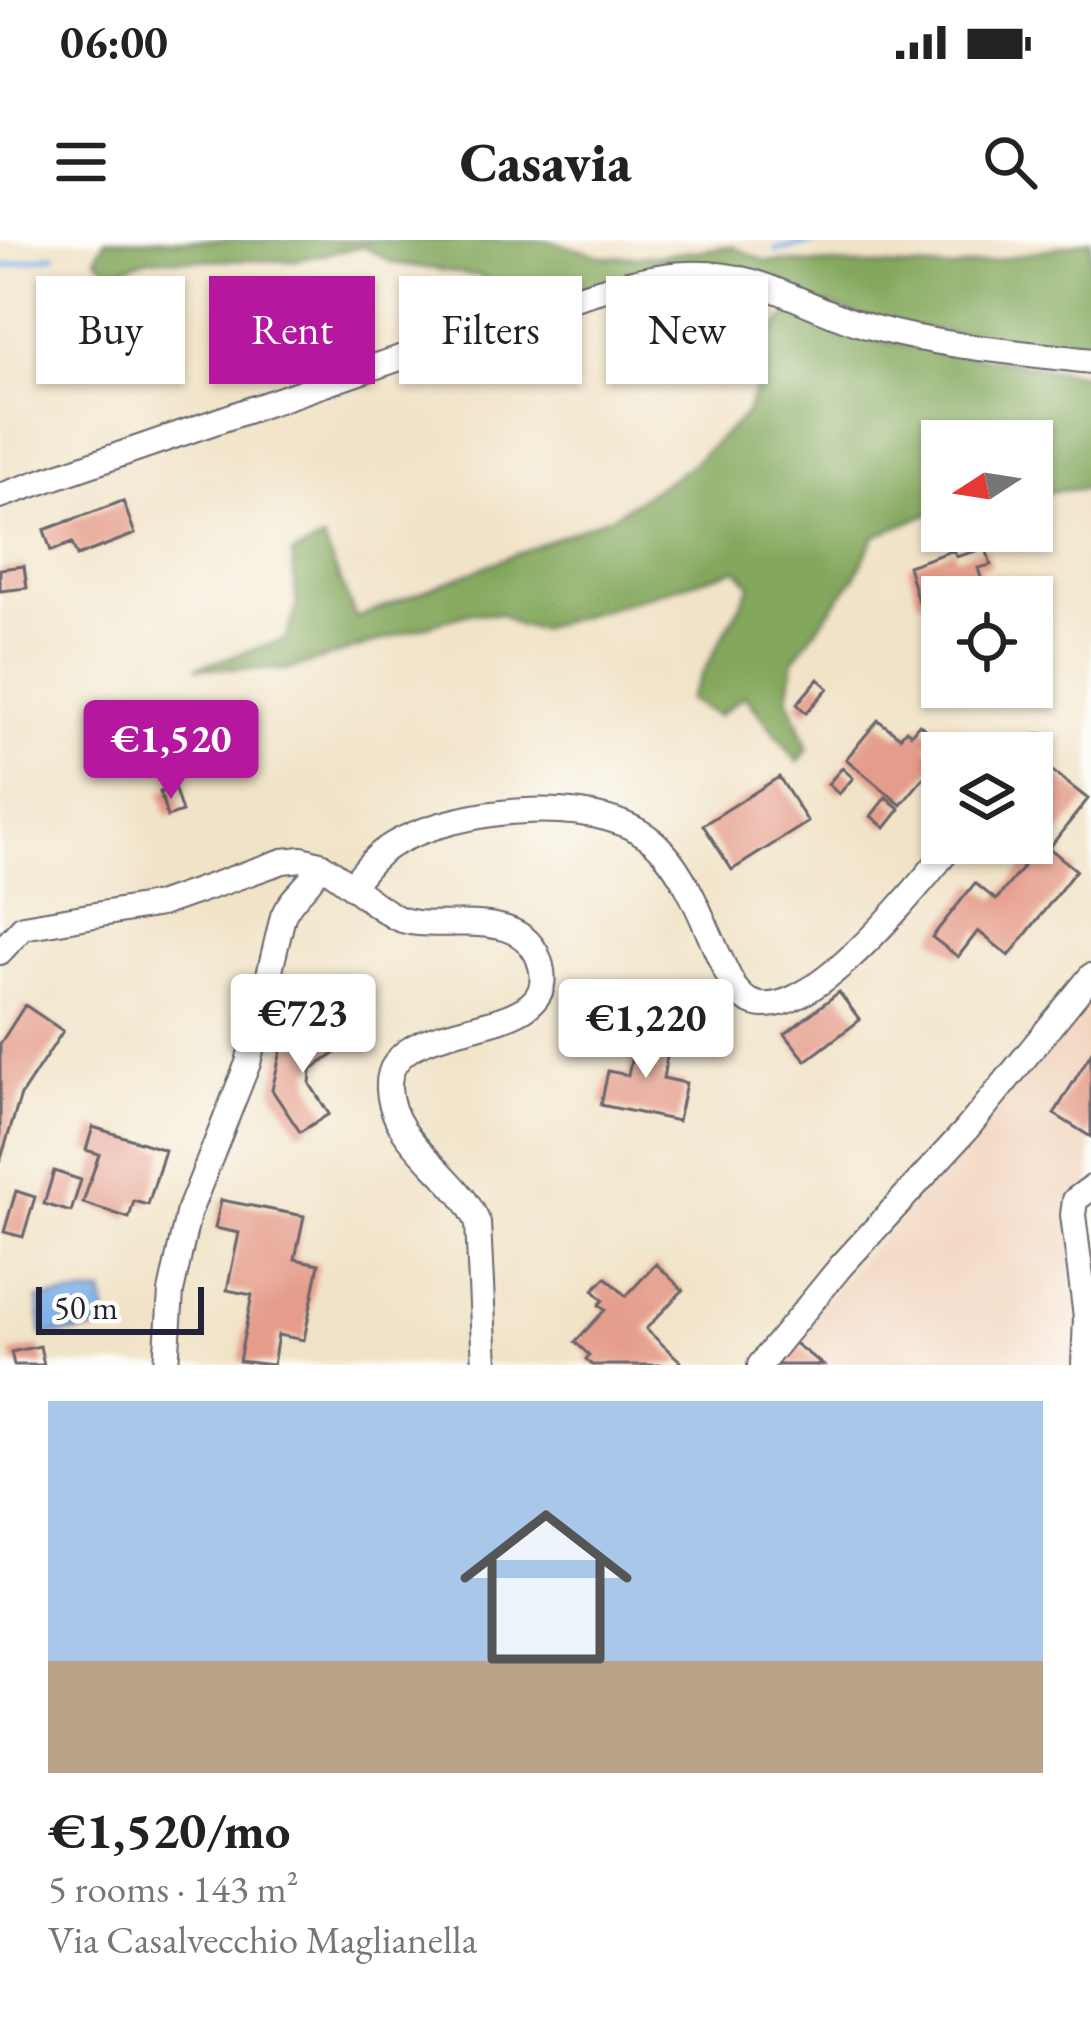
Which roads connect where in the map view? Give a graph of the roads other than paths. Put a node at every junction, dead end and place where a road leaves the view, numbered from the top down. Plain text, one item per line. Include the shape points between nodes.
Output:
1 (1091, 361) edge
2 (0, 496) edge
3 (320, 864) junction
4 (935, 864) edge
5 (353, 884) junction
6 (0, 952) edge
7 (1091, 976) edge
8 (1091, 1188) edge
9 (166, 1365) edge
10 (485, 1365) edge
11 (760, 1365) edge
12 (1084, 1365) edge

1 - 2 street via 922,340 719,274 656,275
3 - 5 street
3 - 6 street via 283,861 161,904 23,927
3 - 9 street via 283,916 248,1063 188,1214
4 - 5 street via 844,967 766,1004 735,988 662,849 603,815 493,815 449,824 391,845
5 - 10 street via 400,919 507,931 529,945 541,967 532,1001 472,1030 411,1046 389,1072 398,1121 478,1223
7 - 11 street
8 - 12 street via 1073,1207

